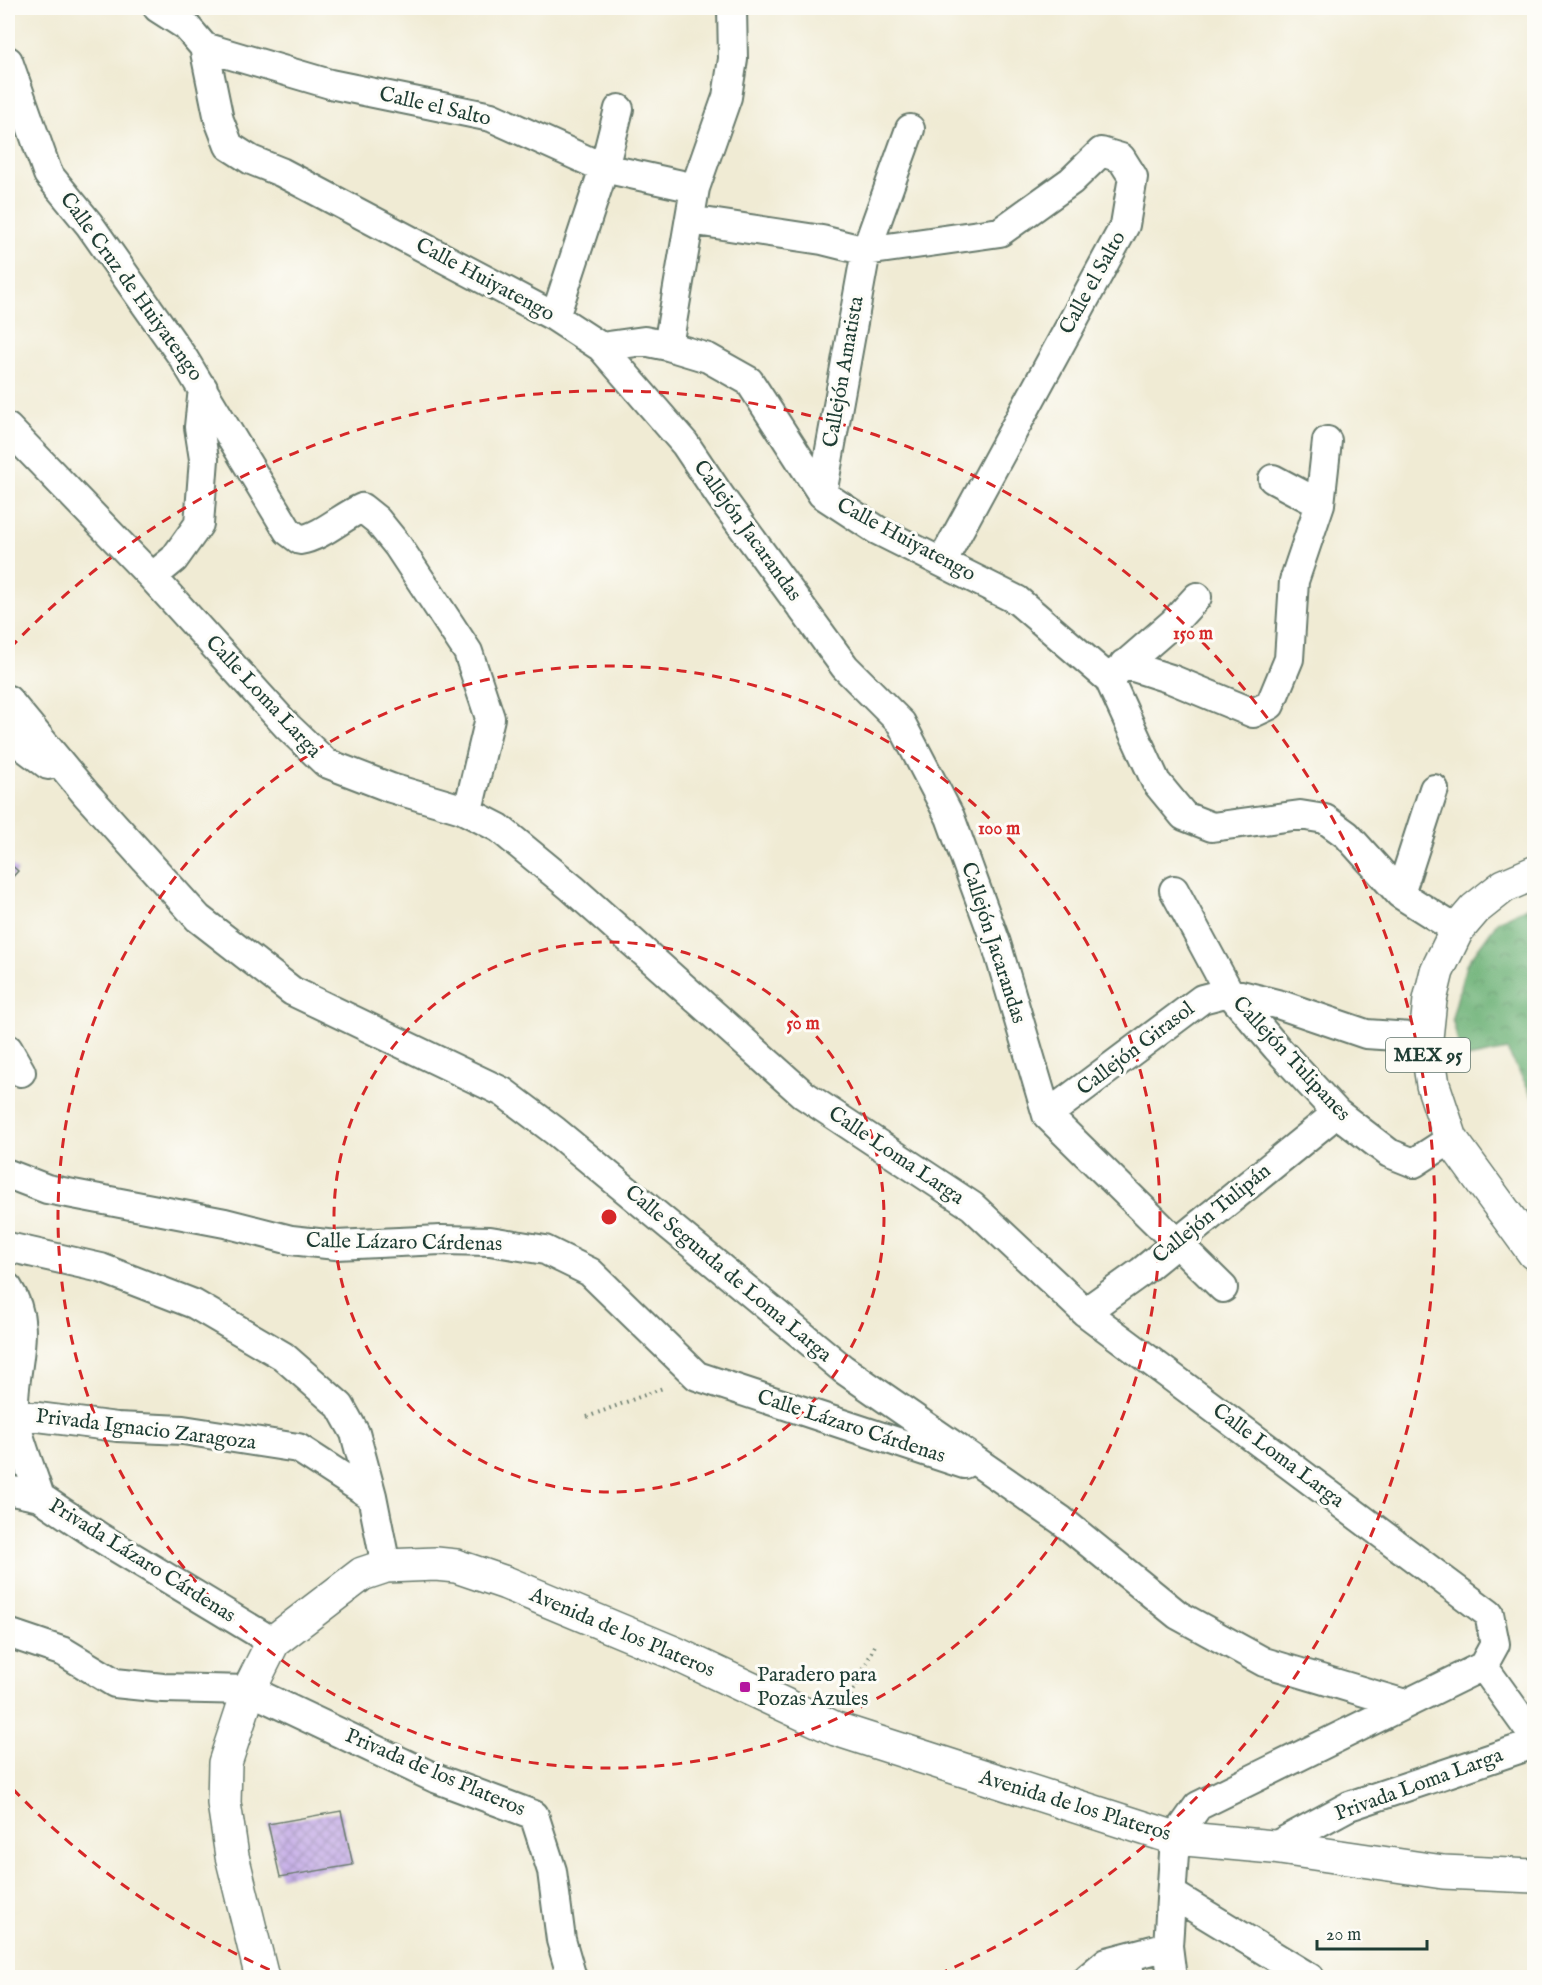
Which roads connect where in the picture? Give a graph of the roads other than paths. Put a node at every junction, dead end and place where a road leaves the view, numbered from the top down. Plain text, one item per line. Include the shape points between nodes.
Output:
1 (158, 8) edge
2 (732, 8) edge
3 (204, 47) junction
4 (8, 61) edge
5 (619, 109) dead end
6 (910, 129) dead end
7 (604, 168) junction
8 (695, 188) junction
9 (690, 220) junction
10 (866, 251) junction
11 (555, 316) junction
12 (668, 345) junction
13 (601, 347) junction
14 (203, 388) junction
15 (8, 428) edge
16 (1328, 441) dead end
17 (1273, 479) dead end
18 (822, 494) junction
19 (1320, 504) junction
20 (943, 561) junction
21 (152, 577) junction
22 (1197, 597) dead end
23 (1117, 672) junction
24 (8, 700) edge
25 (8, 735) edge
26 (1434, 789) dead end
27 (86, 794) junction
28 (462, 809) junction
29 (1534, 873) edge
30 (1174, 890) dead end
31 (1400, 894) junction
32 (1457, 930) junction
33 (1229, 992) junction
34 (1426, 1038) junction
35 (1337, 1113) junction
36 (1047, 1115) junction
37 (1451, 1138) junction
38 (8, 1174) edge
39 (1176, 1241) junction
40 (8, 1247) edge
41 (1534, 1253) edge
42 (8, 1288) edge
43 (1223, 1288) dead end
44 (1085, 1312) junction
45 (14, 1414) junction
46 (996, 1474) junction
47 (8, 1490) edge
48 (372, 1496) junction
49 (40, 1497) junction
50 (386, 1566) junction
51 (8, 1634) edge
52 (273, 1642) junction
53 (1483, 1666) junction
54 (249, 1690) junction
55 (1405, 1704) junction
56 (1534, 1737) edge
57 (1534, 1744) edge
58 (1175, 1838) junction
59 (1273, 1847) junction
60 (1534, 1876) edge
61 (1172, 1894) junction
62 (1168, 1946) junction
63 (1135, 1966) edge
64 (262, 1977) edge
65 (572, 1977) edge
66 (1088, 1977) edge
67 (1172, 1977) edge
68 (1310, 1977) edge

1 - 3 street via 186,26
2 - 8 street via 734,58 727,98
3 - 7 street, Calle el Salto via 330,84 490,117
3 - 11 street, Calle Huiyatengo via 219,120 229,146
4 - 14 street, Calle Cruz de Huiyatengo via 48,174 89,224
5 - 7 street
6 - 10 street, Callejón Amatista
7 - 8 street, Calle el Salto
7 - 11 street
8 - 9 street
9 - 10 street, Calle el Salto via 822,240
9 - 12 street
10 - 18 street, Callejón Amatista
10 - 20 street, Calle el Salto via 1000,232 1071,181 1101,152 1121,158 1133,177 1125,225
11 - 13 street, Calle Huiyatengo
12 - 13 street, Calle Huiyatengo via 644,341
12 - 18 street, Calle Huiyatengo via 708,358 749,381
13 - 36 street, Callejón Jacarandas via 685,444 845,667 901,723 950,817 996,943
14 - 21 street, Calle Cruz de Huiyatengo via 199,427 204,459 199,524 174,559
14 - 28 street via 288,531 300,540 315,537 363,508 398,546 468,652 490,718 469,806
15 - 21 street, Calle Loma Larga
16 - 19 street
17 - 19 street
18 - 20 street, Calle Huiyatengo via 877,530
19 - 23 street via 1294,580 1289,659 1270,705 1253,712 1171,679
20 - 23 street, Calle Huiyatengo via 1017,600
21 - 28 street, Calle Loma Larga via 287,726 326,762 391,788
22 - 23 street
23 - 31 street, Calle Huiyatengo via 1156,782 1184,816 1212,827 1300,814 1325,819 1347,835
24 - 27 street, Calle Segunda de Loma Larga
25 - 27 street, Calle Segunda de Loma Larga
26 - 31 street
27 - 46 street, Calle Segunda de Loma Larga via 198,918 292,991 503,1092 843,1369
28 - 44 street, Calle Loma Larga via 499,828 572,888 804,1095 972,1206
29 - 32 main road, MEX 95 via 1504,886 1475,909
30 - 33 street, Callejón Tulipanes
31 - 32 street, Calle Huiyatengo
32 - 34 main road, MEX 95 via 1437,971
33 - 34 street via 1281,1005 1366,1035
33 - 35 street, Callejón Tulipanes
33 - 36 street, Callejón Girasol via 1202,999
34 - 37 main road, MEX 95 via 1433,1085
35 - 37 street, Callejón Tulipanes via 1389,1153 1414,1163
35 - 39 street, Callejón Tulipán
36 - 39 street, Callejón Jacarandas
37 - 41 main road, MEX 95
38 - 46 street, Calle Lázaro Cárdenas via 46,1188 291,1240 336,1245 490,1241 544,1250 590,1272 697,1376
39 - 43 street, Callejón Jacarandas
39 - 44 street, Callejón Tulipán
40 - 48 street via 101,1268 194,1304 283,1356 340,1406 355,1433
42 - 45 street via 16,1300 22,1340
44 - 53 street, Calle Loma Larga via 1489,1614 1496,1644
45 - 48 street, Privada Ignacio Zaragoza via 117,1427 183,1430 298,1448
45 - 49 street
46 - 55 street, Calle Segunda de Loma Larga via 1061,1520 1178,1615 1264,1662
47 - 49 street, Privada Lázaro Cárdenas
48 - 50 street
49 - 52 street, Privada Lázaro Cárdenas
50 - 52 main road, Avenida de los Plateros via 362,1574
50 - 58 main road, Avenida de los Plateros via 456,1566 506,1583 674,1653 836,1730
51 - 54 street via 64,1652 115,1683
52 - 54 main road, Avenida de los Plateros
53 - 55 street
53 - 56 street
54 - 64 main road, Avenida de los Plateros via 225,1763 224,1803 232,1856
54 - 65 street, Privada de los Plateros via 435,1778 534,1815 552,1871 561,1940
55 - 58 street via 1198,1806
57 - 59 street, Privada Loma Larga via 1349,1806
58 - 59 main road, Avenida de los Plateros
58 - 61 street
59 - 60 main road, Avenida de los Plateros via 1443,1872
61 - 62 street
61 - 68 street
62 - 63 street
62 - 67 street
63 - 66 street via 1107,1962

